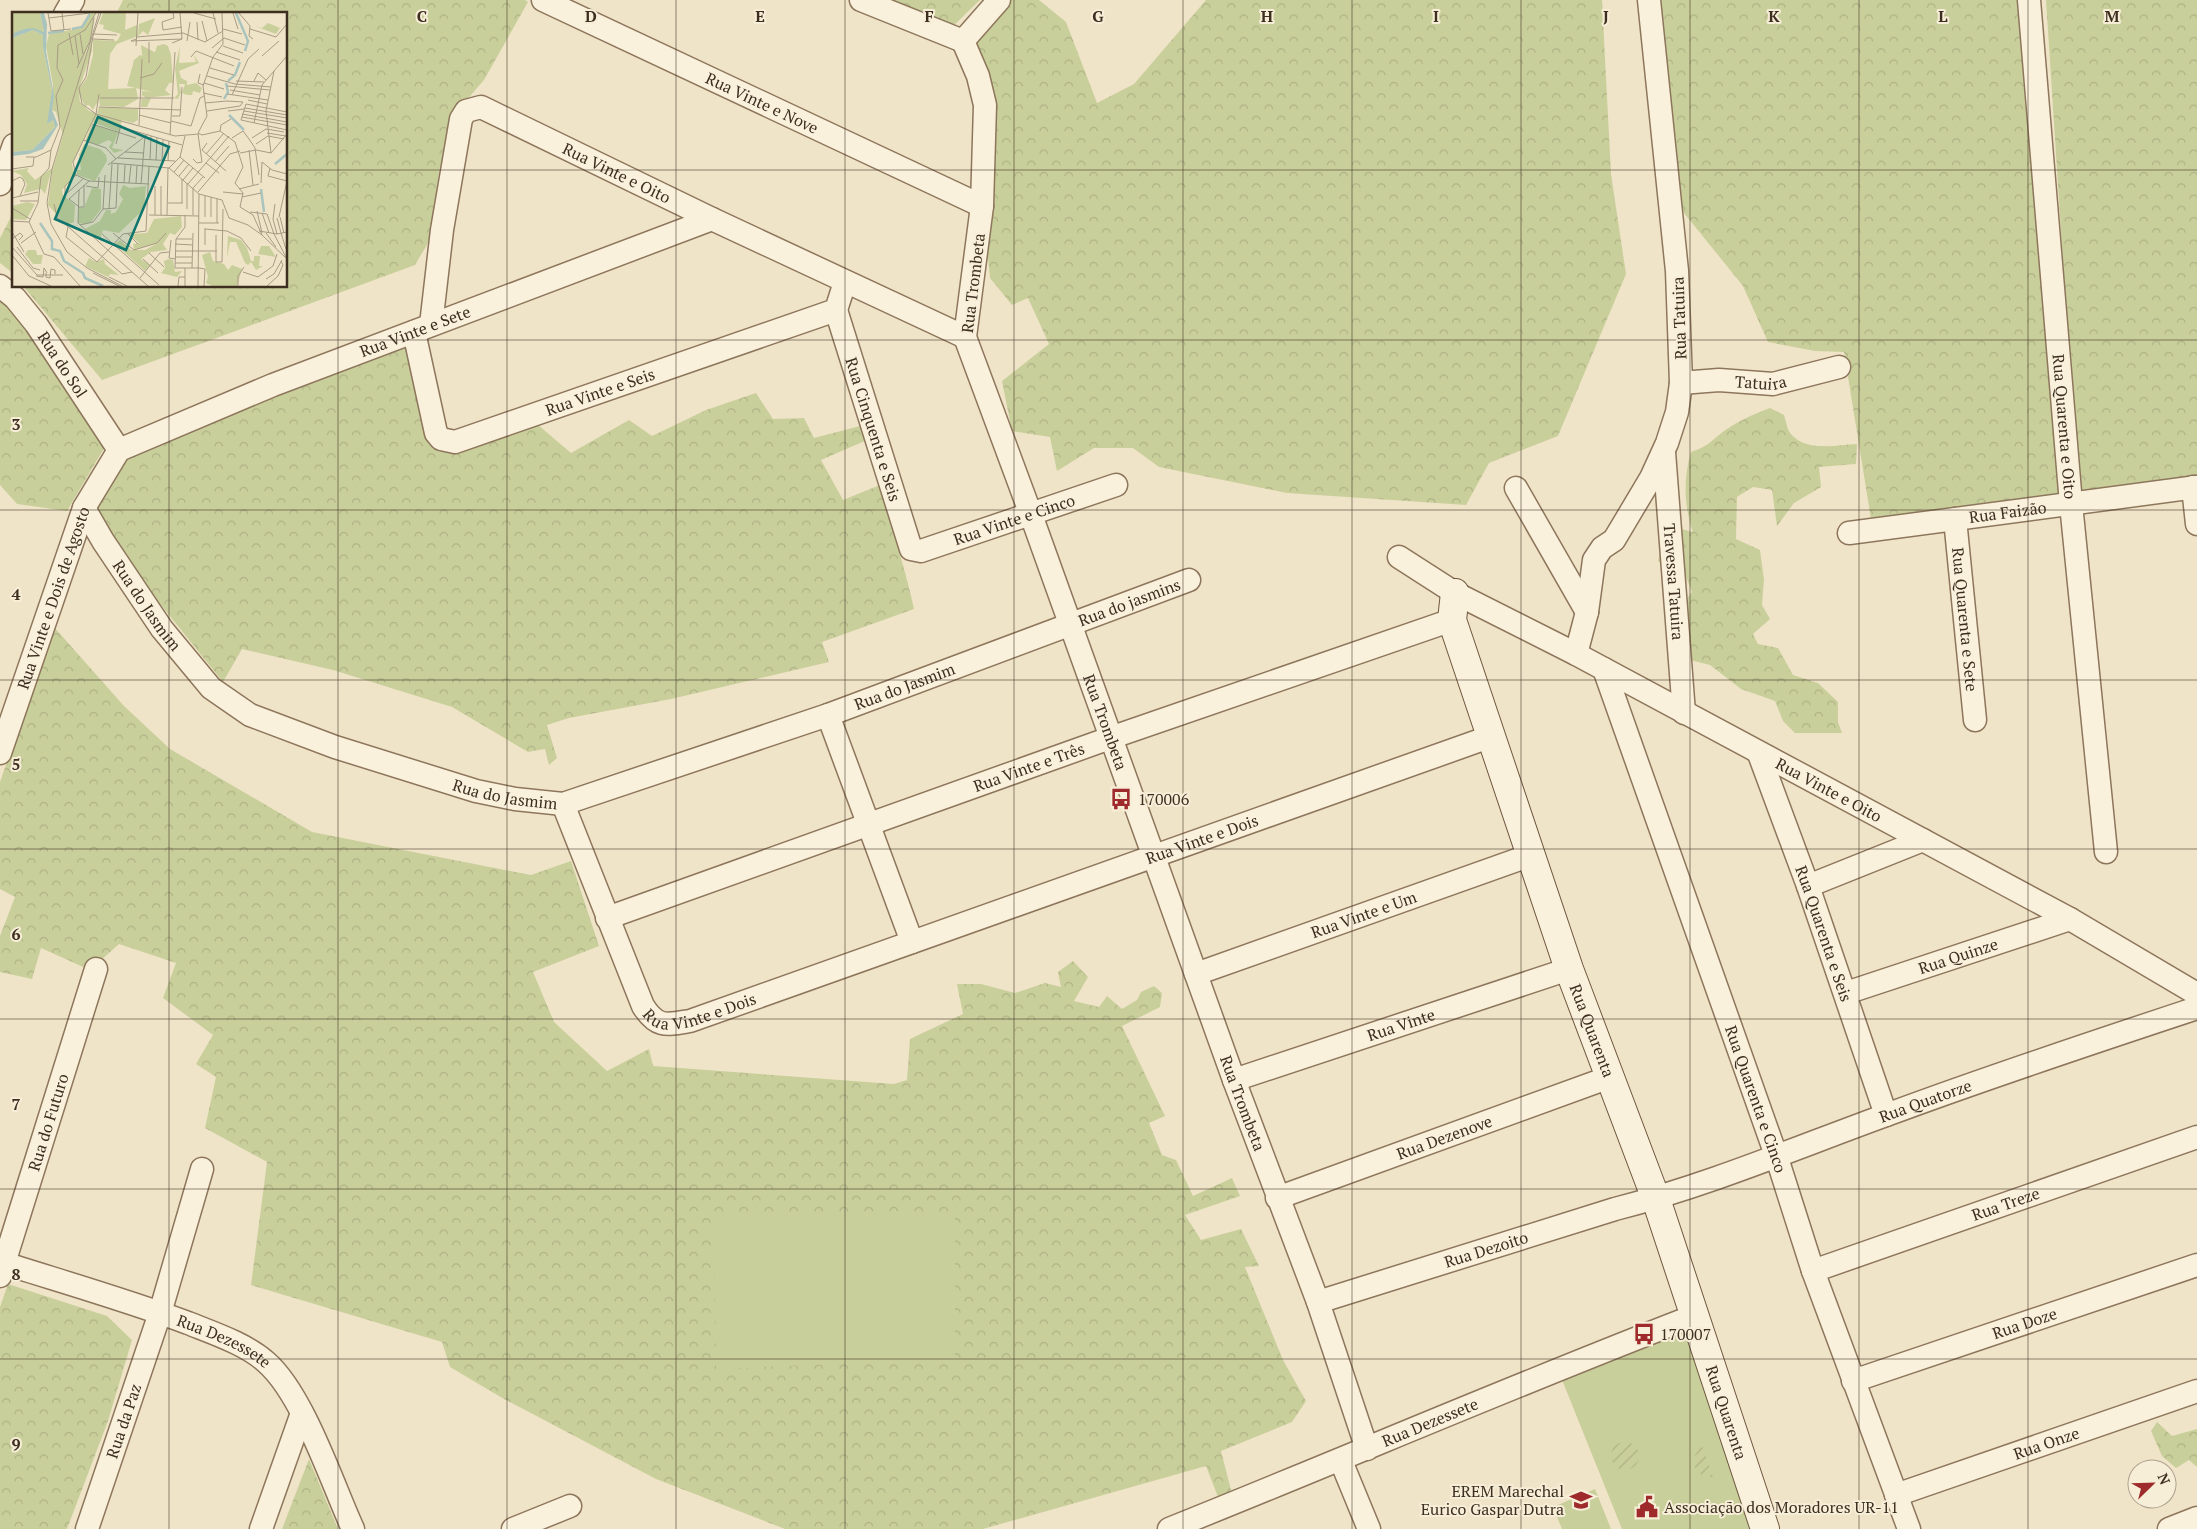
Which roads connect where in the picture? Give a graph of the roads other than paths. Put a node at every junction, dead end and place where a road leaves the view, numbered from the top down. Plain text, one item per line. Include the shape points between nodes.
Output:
1 (73, 0) edge
2 (543, 0) edge
3 (861, 0) edge
4 (999, 0) edge
5 (1648, 0) edge
6 (2029, 0) edge
7 (66, 12) edge
8 (963, 41) junction
9 (12, 152) edge
10 (6, 174) edge
11 (982, 206) junction
12 (712, 219) junction
13 (845, 282) junction
14 (0, 286) edge
15 (836, 310) junction
16 (423, 329) junction
17 (965, 337) junction
18 (1839, 367) dead end
19 (1682, 382) junction
20 (119, 450) junction
21 (1664, 450) junction
22 (1116, 485) dead end
23 (2195, 487) edge
24 (1516, 488) dead end
25 (2072, 504) junction
26 (84, 508) junction
27 (1030, 512) junction
28 (1955, 519) junction
29 (2197, 524) edge
30 (1849, 533) dead end
31 (911, 549) joint
32 (1399, 557) dead end
33 (1189, 580) dead end
34 (1453, 606) junction
35 (1587, 612) junction
36 (1070, 625) junction
37 (1576, 654) junction
38 (1604, 669) junction
39 (1684, 713) junction
40 (828, 715) junction
41 (1975, 720) dead end
42 (1492, 736) junction
43 (1110, 738) junction
44 (0, 753) edge
45 (1759, 754) junction
46 (564, 804) junction
47 (869, 825) junction
48 (1923, 840) junction
49 (2106, 852) dead end
50 (1531, 855) junction
51 (1152, 856) junction
52 (1808, 886) junction
53 (607, 918) junction
54 (2070, 919) junction
55 (912, 942) junction
56 (96, 969) dead end
57 (1568, 969) junction
58 (1196, 974) junction
59 (1846, 993) junction
60 (2197, 994) edge
61 (2197, 1008) edge
62 (1610, 1077) junction
63 (1234, 1080) junction
64 (1886, 1115) junction
65 (2197, 1137) edge
66 (1776, 1158) junction
67 (202, 1169) dead end
68 (1278, 1198) junction
69 (1656, 1198) junction
70 (2197, 1265) edge
71 (1, 1267) edge
72 (1813, 1271) junction
73 (1318, 1302) junction
74 (160, 1313) junction
75 (1694, 1316) junction
76 (1853, 1381) junction
77 (2197, 1392) edge
78 (302, 1413) junction
79 (1367, 1449) junction
80 (1341, 1461) junction
81 (1896, 1495) junction
82 (570, 1506) dead end
83 (2197, 1518) edge
84 (87, 1529) edge
85 (261, 1529) edge
86 (353, 1529) edge
87 (513, 1529) edge
88 (1169, 1529) edge
89 (1369, 1529) edge
90 (1765, 1529) edge
91 (1909, 1529) edge
92 (2169, 1529) edge

1 - 7 street
2 - 11 street, Rua Vinte e Nove
3 - 8 street
4 - 8 street
5 - 19 street, Rua Tatuira via 1678,271
6 - 25 street, Rua Quarenta e Oito
8 - 11 street, Rua Trombeta via 983,92
9 - 10 street
11 - 17 street, Rua Trombeta
12 - 13 street, Rua Vinte e Oito
12 - 16 street, Rua Vinte e Sete
12 - 16 street, Rua Vinte e Oito via 481,107 472,108 461,119
13 - 15 street
13 - 17 street, Rua Vinte e Oito
14 - 20 street, Rua do Sol via 15,298 36,324
15 - 16 street, Rua Vinte e Seis via 455,442 447,442 436,433
15 - 31 street, Rua Cinquenta e Seis
16 - 20 street, Rua Vinte e Sete via 273,386
17 - 27 street, Rua Trombeta
18 - 19 street, Tatuira via 1773,384 1719,380
19 - 21 street, Rua Tatuira via 1677,412
20 - 26 street, Rua Vinte e Dois de Agosto
21 - 35 street, Rua Tatuira via 1614,540 1598,552 1594,560
21 - 39 street, Travessa Tatuira
22 - 27 street, Rua Vinte e Cinco
23 - 25 street, Rua Faizão
23 - 29 street
24 - 35 street
25 - 28 street, Rua Faizão
25 - 49 street, Rua Quarenta e Oito
26 - 44 street, Rua Vinte e Dois de Agosto
26 - 46 street, Rua do Jasmim via 162,629 211,688 250,715 334,747 476,791
27 - 31 street, Rua Vinte e Cinco via 921,551
27 - 36 street, Rua Trombeta
28 - 30 street, Rua Faizão
28 - 41 street, Rua Quarenta e Sete
32 - 34 street
33 - 36 street, Rua do jasmins
34 - 37 street, Rua Vinte e Oito
34 - 42 street, Rua Quarenta
34 - 43 street, Rua Vinte e Três
35 - 37 street, Rua Tatuira
36 - 40 street, Rua do Jasmim
36 - 43 street, Rua Trombeta
37 - 38 street, Rua Vinte e Oito
38 - 39 street, Rua Vinte e Oito
38 - 66 street, Rua Quarenta e Cinco
39 - 45 street, Rua Vinte e Oito
40 - 46 street, Rua do Jasmim
40 - 47 street
42 - 50 street, Rua Quarenta
42 - 51 street, Rua Vinte e Dois
43 - 47 street, Rua Vinte e Três
43 - 51 street, Rua Trombeta
45 - 48 street, Rua Vinte e Oito
45 - 52 street, Rua Quarenta e Seis
46 - 53 street, Rua Vinte e Dois
47 - 53 street, Rua Vinte e Três
47 - 55 street
48 - 52 street
48 - 54 street, Rua Vinte e Oito
50 - 57 street, Rua Quarenta
50 - 58 street, Rua Vinte e Um
51 - 55 street, Rua Vinte e Dois
51 - 58 street, Rua Trombeta
52 - 59 street, Rua Quarenta e Seis
53 - 55 street, Rua Vinte e Dois via 643,1006 650,1018 659,1024 690,1021
54 - 59 street, Rua Quinze
54 - 60 street, Rua Vinte e Oito
56 - 71 street, Rua do Futuro
57 - 62 street, Rua Quarenta
57 - 63 street, Rua Vinte
58 - 63 street, Rua Trombeta
59 - 64 street, Rua Quarenta e Seis
61 - 64 street, Rua Quatorze
62 - 68 street, Rua Dezenove
62 - 69 street, Rua Quarenta
63 - 68 street, Rua Trombeta
64 - 66 street, Rua Quatorze
65 - 72 street, Rua Treze
66 - 69 street, Rua Quatorze
66 - 72 street, Rua Quarenta e Cinco
67 - 74 street, Rua da Paz
68 - 73 street, Rua Trombeta
69 - 73 street, Rua Dezoito
69 - 75 street, Rua Quarenta
70 - 76 street, Rua Doze
71 - 74 street, Rua Dezessete
72 - 76 street, Rua Quarenta e Cinco
73 - 79 street, Rua Trombeta
74 - 78 street, Rua Dezessete via 223,1336 266,1361
74 - 84 street, Rua da Paz
75 - 79 street, Rua Dezessete
75 - 90 street, Rua Quarenta
76 - 81 street, Rua Quarenta e Cinco
77 - 81 street, Rua Onze
78 - 85 street
78 - 86 street, Rua Dezessete
79 - 80 street, Rua Dezessete
80 - 88 street, Rua Dezessete
80 - 89 street
81 - 91 street, Rua Quarenta e Cinco
82 - 87 street
83 - 92 street

